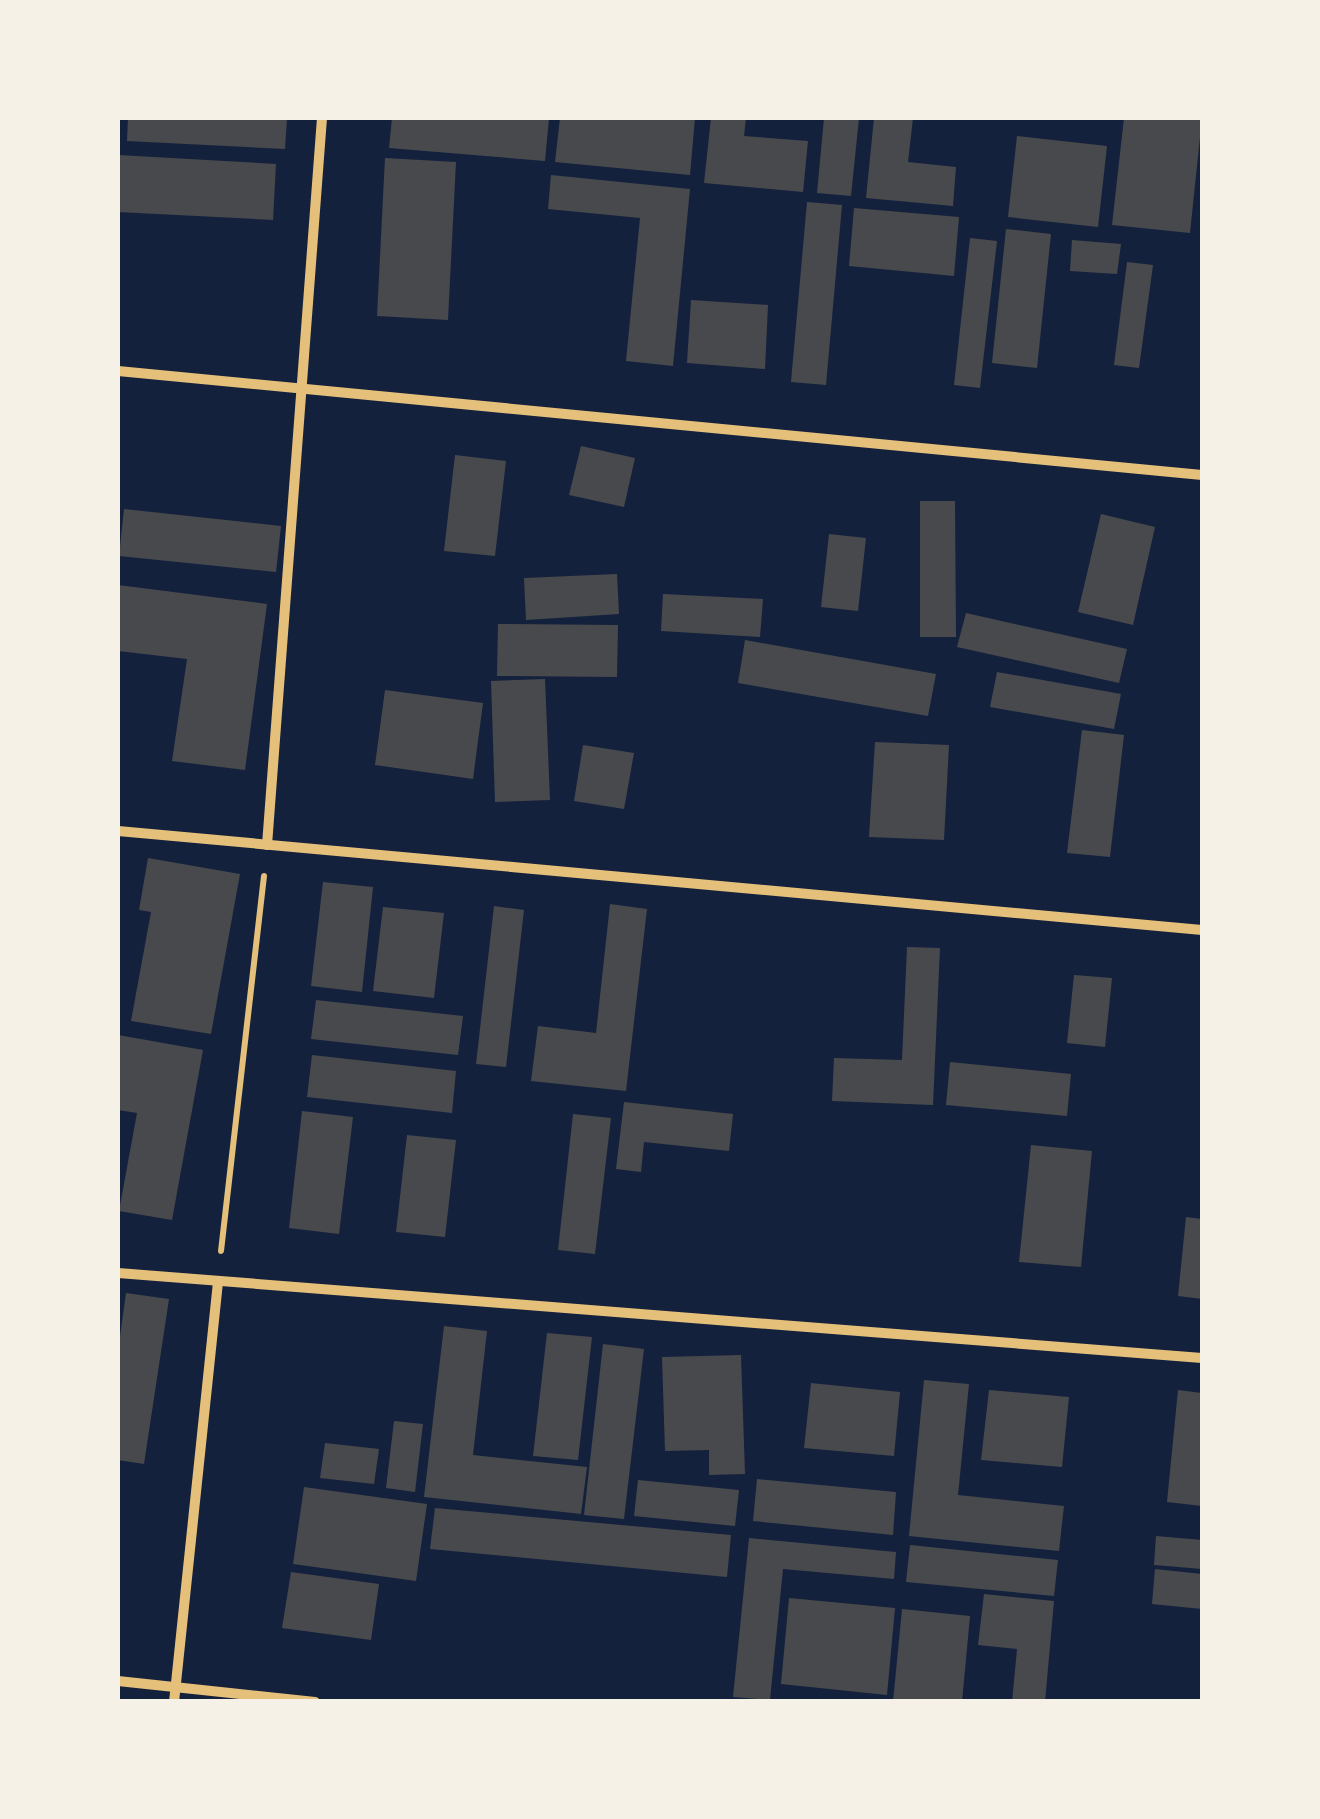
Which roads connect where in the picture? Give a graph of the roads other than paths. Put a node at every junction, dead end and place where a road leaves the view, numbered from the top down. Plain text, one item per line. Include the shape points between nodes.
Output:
1 (322, 118) edge
2 (118, 370) edge
3 (303, 388) junction
4 (1202, 475) edge
5 (118, 831) edge
6 (267, 844) junction
7 (1202, 930) edge
8 (118, 1272) edge
9 (218, 1282) junction
10 (1202, 1358) edge
11 (118, 1682) edge
12 (176, 1687) junction
13 (174, 1702) edge
14 (316, 1702) edge

1 - 3 street
2 - 3 street
3 - 4 street
3 - 6 street
5 - 6 street
6 - 7 street
8 - 9 street
9 - 10 street
9 - 12 street
11 - 12 street
12 - 13 street
12 - 14 street

